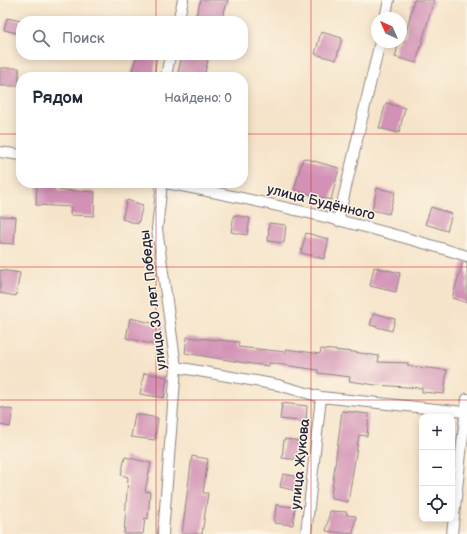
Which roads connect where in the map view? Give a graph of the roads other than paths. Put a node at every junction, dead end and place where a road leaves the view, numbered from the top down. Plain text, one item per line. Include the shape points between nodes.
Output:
1 (183, 0) edge
2 (389, 0) edge
3 (386, 12) edge
4 (179, 16) edge
5 (379, 48) edge
6 (169, 60) edge
7 (167, 72) edge
8 (0, 152) edge
9 (16, 154) edge
10 (161, 188) edge
11 (193, 188) edge
12 (338, 221) junction
13 (467, 256) edge
14 (176, 367) junction
15 (321, 397) junction
16 (467, 399) edge
17 (464, 412) junction
18 (163, 534) edge
19 (306, 534) edge
20 (452, 534) edge

1 - 4 street
2 - 3 street
5 - 12 street
6 - 7 street
8 - 9 street
10 - 14 street, улица 30 лет Победы via 157,229
11 - 12 street, улица Будённого via 251,199
12 - 13 street, улица Будённого via 416,240
14 - 15 street via 278,385
14 - 18 street, улица 30 лет Победы
15 - 17 street
15 - 19 street, улица Жукова
16 - 17 street
17 - 20 street

